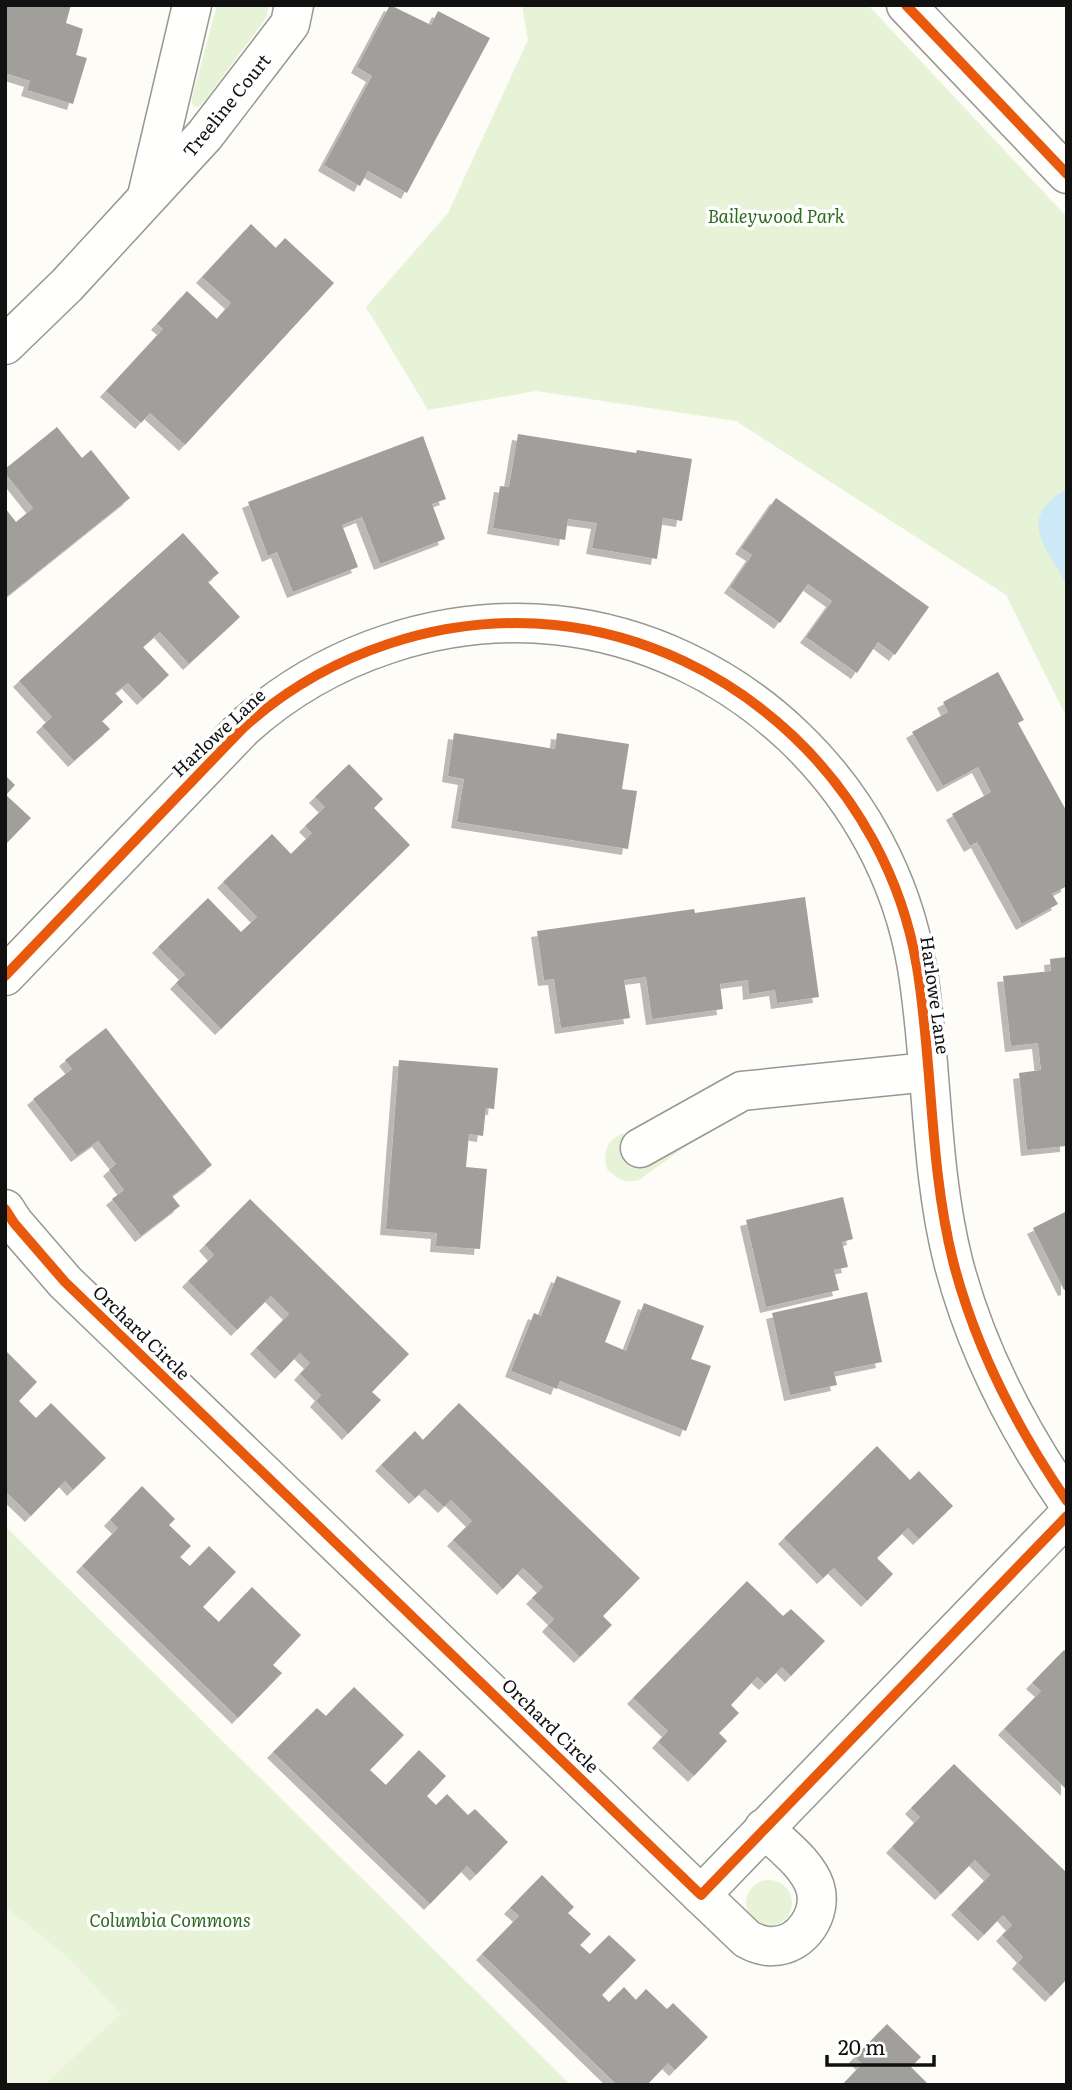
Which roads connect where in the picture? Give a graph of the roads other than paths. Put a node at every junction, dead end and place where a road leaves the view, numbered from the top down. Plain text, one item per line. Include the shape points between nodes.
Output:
1 (192, 5) edge
2 (294, 5) edge
3 (906, 5) edge
4 (1067, 174) edge
5 (147, 198) junction
6 (5, 345) edge
7 (5, 976) edge
8 (928, 1072) junction
9 (640, 1149) dead end
10 (5, 1209) edge
11 (1067, 1501) edge
12 (1067, 1516) edge
13 (764, 1828) junction
14 (701, 1895) junction

1 - 5 street, Treeline Court
2 - 5 street, Treeline Court via 290,24 205,135
3 - 4 street
5 - 6 street, Treeline Court
7 - 8 street, Harlowe Lane via 243,728 312,677 364,652 437,631 525,622 558,625 663,651 713,677 760,708 819,761 871,835 907,920
8 - 9 street via 742,1091
8 - 11 street, Harlowe Lane via 942,1201 953,1260 974,1327 1018,1422
10 - 14 street, Orchard Circle via 65,1282
12 - 13 street
13 - 14 street
13 - 14 street via 807,1871 815,1888 816,1910 810,1925 783,1945 754,1943

